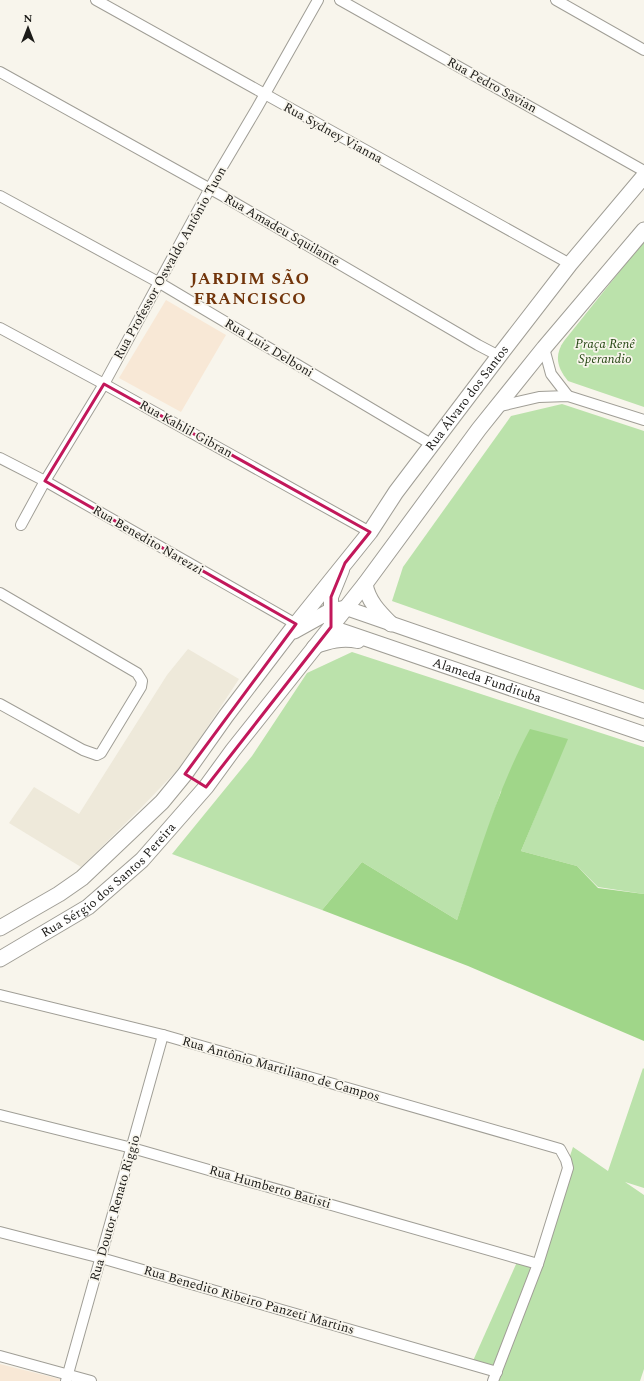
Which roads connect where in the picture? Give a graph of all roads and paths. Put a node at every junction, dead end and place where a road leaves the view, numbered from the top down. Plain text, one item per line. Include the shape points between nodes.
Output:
1 (96, 0) edge
2 (318, 0) edge
3 (340, 0) edge
4 (556, 0) edge
5 (644, 50) edge
6 (0, 72) edge
7 (265, 94) junction
8 (644, 171) edge
9 (644, 176) edge
10 (210, 189) junction
11 (0, 196) edge
12 (644, 230) edge
13 (570, 264) junction
14 (158, 282) junction
15 (0, 328) edge
16 (544, 348) junction
17 (499, 356) junction
18 (104, 384) junction
19 (568, 396) junction
20 (496, 407) junction
21 (644, 420) edge
22 (431, 444) junction
23 (0, 458) edge
24 (44, 481) junction
25 (22, 525) dead end
26 (370, 532) junction
27 (345, 564) junction
28 (366, 584) junction
29 (0, 593) edge
30 (346, 608) junction
31 (330, 611) junction
32 (296, 624) junction
33 (391, 624) junction
34 (331, 627) junction
35 (286, 636) junction
36 (314, 647) junction
37 (395, 648) junction
38 (0, 704) edge
39 (644, 711) edge
40 (644, 734) edge
41 (185, 774) junction
42 (206, 788) junction
43 (0, 928) edge
44 (0, 959) edge
45 (0, 995) edge
46 (163, 1035) junction
47 (0, 1115) edge
48 (132, 1148) junction
49 (0, 1232) edge
50 (101, 1258) junction
51 (538, 1264) junction
52 (0, 1356) edge
53 (495, 1376) edge
54 (67, 1378) edge
55 (91, 1381) edge

1 - 7 street, Rua Sydney Vianna
2 - 7 street, Rua Professor Oswaldo Antônio Tuon
3 - 8 street, Rua Pedro Savian
4 - 5 street
6 - 10 street, Rua Amadeu Squilante
7 - 10 street, Rua Professor Oswaldo Antônio Tuon
7 - 13 street, Rua Sydney Vianna
9 - 13 main road, Rua Álvaro dos Santos
10 - 14 street, Rua Professor Oswaldo Antônio Tuon
10 - 17 street, Rua Amadeu Squilante
11 - 14 street, Rua Luiz Delboni
12 - 16 main road, Rua Sérgio dos Santos Pereira
13 - 17 main road, Rua Álvaro dos Santos
14 - 18 street, Rua Professor Oswaldo Antônio Tuon
14 - 22 street, Rua Luiz Delboni
15 - 18 street, Rua Kahlil Gibran
16 - 19 street via 551,374
16 - 20 main road, Rua Sérgio dos Santos Pereira
17 - 22 main road, Rua Álvaro dos Santos
18 - 24 street, Rua Professor Oswaldo Antônio Tuon
18 - 26 street, Rua Kahlil Gibran
19 - 20 street via 539,397
19 - 21 street
20 - 28 main road, Rua Sérgio dos Santos Pereira
22 - 26 main road, Rua Álvaro dos Santos
23 - 24 street, Rua Benedito Narezzi
24 - 25 street, Rua Professor Oswaldo Antônio Tuon
24 - 32 street, Rua Benedito Narezzi
26 - 27 main road, Rua Álvaro dos Santos
27 - 31 main road via 331,597
27 - 32 main road, Rua Álvaro dos Santos
28 - 30 main road, Rua Sérgio dos Santos Pereira
28 - 33 main road via 375,608
29 - 38 street via 137,673 142,681 141,687 101,754 97,755 83,750
30 - 31 main road
30 - 33 main road, Alameda Fundituba
30 - 34 main road, Rua Sérgio dos Santos Pereira
31 - 34 main road
31 - 35 main road
32 - 35 main road, Rua Álvaro dos Santos
33 - 39 main road, Alameda Fundituba
34 - 36 main road, Rua Sérgio dos Santos Pereira
34 - 37 main road, Alameda Fundituba
35 - 41 main road, Rua Álvaro dos Santos
36 - 37 main road via 329,641 348,640
36 - 42 main road, Rua Sérgio dos Santos Pereira
37 - 40 main road, Alameda Fundituba
41 - 42 main road
41 - 43 main road, Rua Álvaro dos Santos via 162,802 82,878
42 - 44 main road, Rua Sérgio dos Santos Pereira via 142,860 88,907
45 - 46 street, Rua Antônio Martiliano de Campos
46 - 48 street, Rua Doutor Renato Riggio
46 - 51 street, Rua Antônio Martiliano de Campos via 560,1148 568,1168
47 - 48 street, Rua Humberto Batisti
48 - 50 street, Rua Doutor Renato Riggio
48 - 51 street, Rua Humberto Batisti
49 - 50 street, Rua Benedito Ribeiro Panzeti Martins
50 - 53 street, Rua Benedito Ribeiro Panzeti Martins
50 - 54 street, Rua Doutor Renato Riggio
51 - 53 street
52 - 54 street
54 - 55 street

